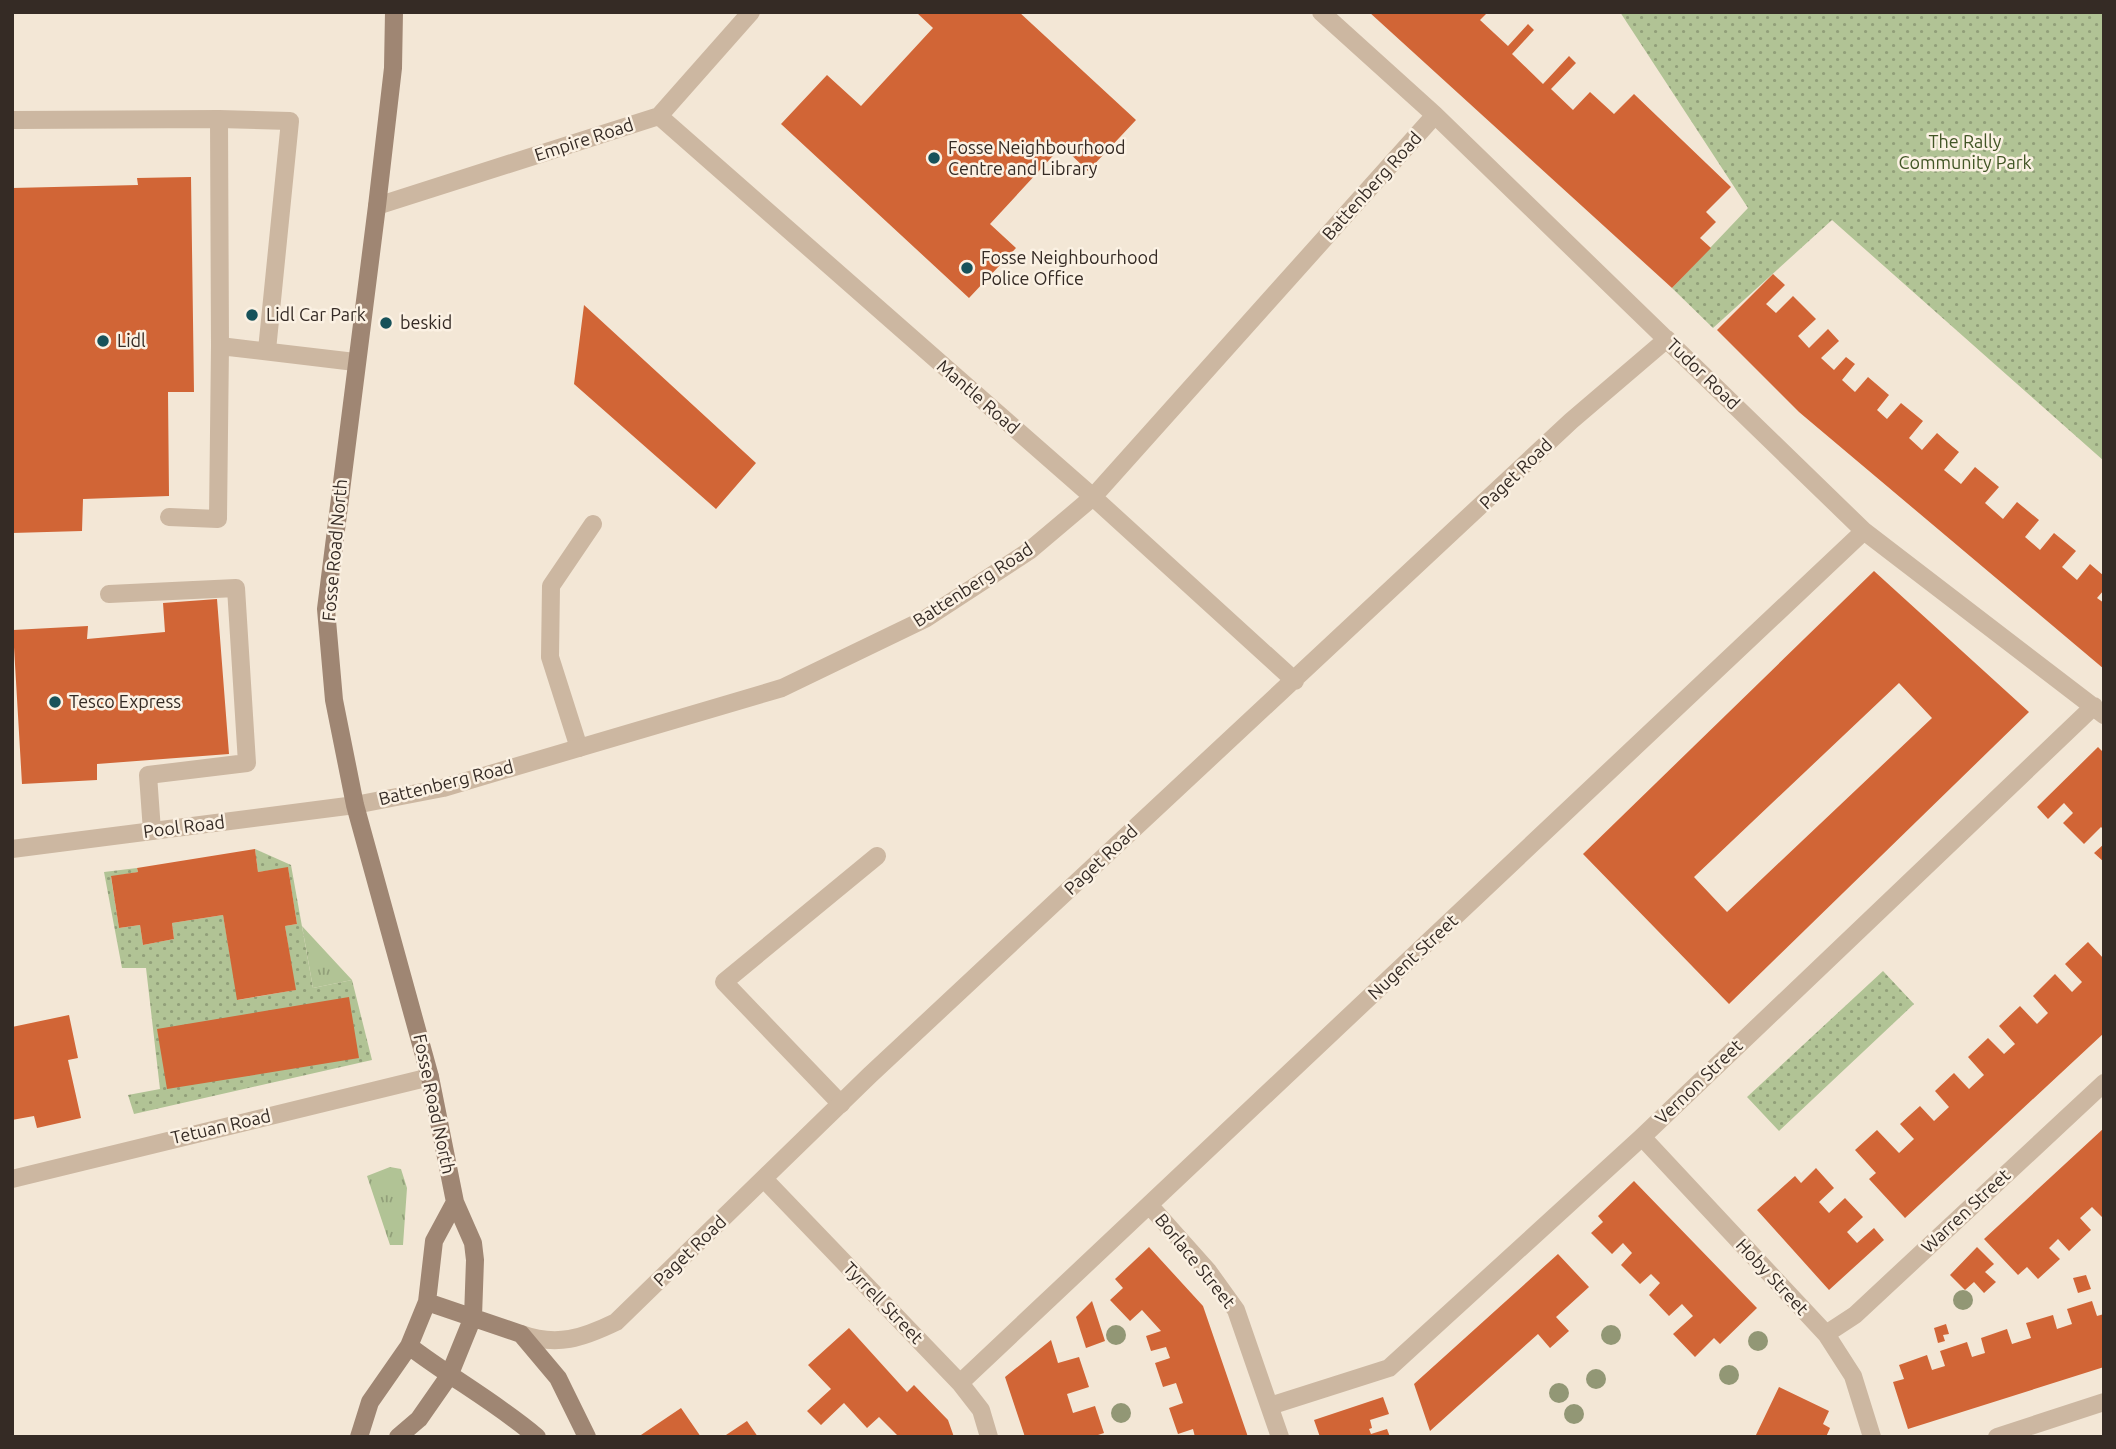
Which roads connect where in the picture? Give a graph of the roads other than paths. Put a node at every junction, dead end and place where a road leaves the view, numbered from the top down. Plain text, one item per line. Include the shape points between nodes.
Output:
1 (394, 12) edge
2 (751, 12) edge
3 (1321, 12) edge
4 (659, 116) junction
5 (1435, 116) junction
6 (13, 120) edge
7 (219, 120) junction
8 (377, 206) junction
9 (1667, 339) junction
10 (220, 346) junction
11 (267, 351) junction
12 (355, 362) junction
13 (1093, 498) junction
14 (169, 517) dead end
15 (593, 524) dead end
16 (1864, 531) junction
17 (109, 594) dead end
18 (1295, 681) junction
19 (2099, 710) edge
20 (579, 748) junction
21 (355, 805) junction
22 (152, 831) junction
23 (12, 849) edge
24 (877, 856) dead end
25 (430, 1077) junction
26 (2104, 1083) edge
27 (841, 1104) junction
28 (1642, 1137) junction
29 (12, 1178) edge
30 (764, 1178) junction
31 (455, 1202) junction
32 (1150, 1206) junction
33 (427, 1302) junction
34 (473, 1317) junction
35 (521, 1334) junction
36 (1826, 1334) junction
37 (409, 1346) junction
38 (449, 1376) junction
39 (960, 1383) junction
40 (2104, 1402) edge
41 (1270, 1406) junction
42 (359, 1437) edge
43 (398, 1437) edge
44 (537, 1437) edge
45 (587, 1437) edge
46 (989, 1437) edge
47 (1280, 1437) edge
48 (1872, 1437) edge
49 (1997, 1437) edge

1 - 8 street, Fosse Road North via 393,68
2 - 4 street
3 - 5 street, Tudor Road
4 - 8 street, Empire Road
4 - 13 street, Mantle Road
5 - 9 street, Tudor Road
5 - 13 street, Battenberg Road
6 - 7 street
7 - 10 street
7 - 11 street via 290,121
8 - 12 street, Fosse Road North
9 - 16 street, Tudor Road
9 - 18 street, Paget Road via 1571,421
10 - 11 street
10 - 14 street via 218,520
11 - 12 street
12 - 21 street, Fosse Road North via 326,608 334,700
13 - 18 street, Mantle Road
13 - 20 street, Battenberg Road via 1029,551 925,619 782,688
15 - 20 street via 551,586 550,657
16 - 19 street, Tudor Road
16 - 32 street, Nugent Street
17 - 22 street via 236,588 247,763 148,775
18 - 27 street, Paget Road
19 - 28 street, Vernon Street
20 - 21 street, Battenberg Road via 443,788
21 - 22 street, Pool Road
21 - 25 street, Fosse Road North
22 - 23 street, Pool Road
24 - 27 street via 724,982
25 - 29 street, Tetuan Road
25 - 31 street, Fosse Road North
26 - 36 street, Warren Street via 1855,1315
27 - 30 street, Paget Road
28 - 36 street, Hoby Street
28 - 41 street, Vernon Street via 1389,1368
30 - 35 street, Paget Road via 616,1322 564,1340 542,1342
30 - 39 street, Tyrrell Street
31 - 33 street via 434,1241
31 - 34 street, Fosse Road North via 473,1243
32 - 39 street, Nugent Street
32 - 41 street, Borlace Street via 1236,1310
33 - 34 street
33 - 37 street
34 - 35 street
34 - 38 street
35 - 45 street via 558,1378
36 - 48 street, Hoby Street via 1853,1376
37 - 38 street
37 - 42 street via 370,1402
38 - 43 street via 419,1419
38 - 44 street via 502,1407
39 - 46 street, Tyrrell Street via 981,1410
40 - 49 street
41 - 47 street, Borlace Street

